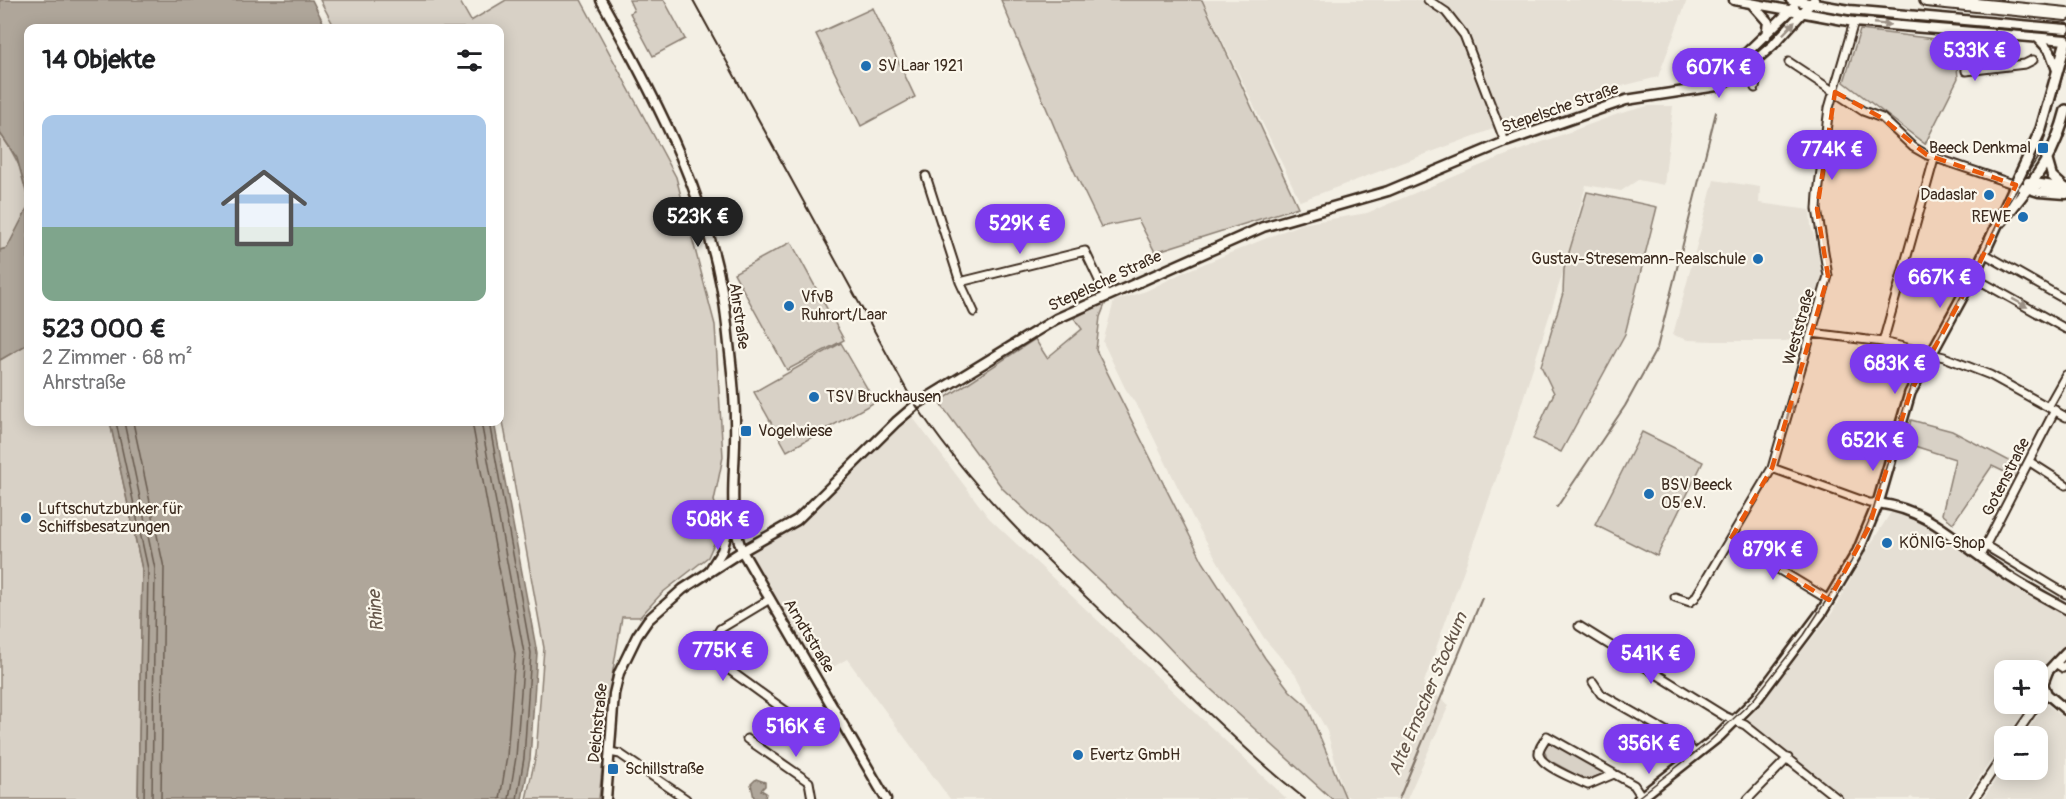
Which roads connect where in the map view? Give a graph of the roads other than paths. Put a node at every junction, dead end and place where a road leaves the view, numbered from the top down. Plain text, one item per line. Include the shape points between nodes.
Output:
1 (601, 0) edge
2 (1428, 0) edge
3 (1734, 0) edge
4 (1796, 0) edge
5 (1835, 0) edge
6 (1926, 0) edge
7 (1813, 2) edge
8 (1752, 4) junction
9 (1791, 10) junction
10 (1849, 10) junction
11 (1804, 13) junction
12 (2066, 14) edge
13 (1854, 22) junction
14 (2066, 29) edge
15 (1962, 32) junction
16 (1766, 36) junction
17 (2038, 38) junction
18 (2066, 40) edge
19 (2033, 60) dead end
20 (1789, 62) dead end
21 (1751, 64) junction
22 (2058, 70) junction
23 (1755, 88) dead end
24 (1684, 92) junction
25 (1835, 92) junction
26 (2066, 110) edge
27 (1505, 142) junction
28 (1934, 159) junction
29 (2048, 162) junction
30 (926, 176) dead end
31 (2016, 185) junction
32 (2032, 186) junction
33 (2065, 190) edge
34 (1997, 227) junction
35 (1984, 254) junction
36 (1973, 278) junction
37 (960, 282) junction
38 (1106, 295) junction
39 (2066, 300) edge
40 (974, 312) dead end
41 (2066, 329) edge
42 (1812, 333) junction
43 (1883, 342) junction
44 (1929, 354) junction
45 (2066, 375) edge
46 (2051, 408) junction
47 (2066, 417) edge
48 (2030, 462) junction
49 (1772, 468) junction
50 (2066, 485) edge
51 (1878, 503) junction
52 (732, 512) junction
53 (1730, 540) junction
54 (1986, 546) junction
55 (742, 551) junction
56 (1980, 556) junction
57 (709, 572) junction
58 (2066, 594) edge
59 (1675, 597) dead end
60 (770, 599) junction
61 (1829, 600) junction
62 (2066, 609) edge
63 (1579, 626) dead end
64 (627, 652) joint
65 (2066, 652) edge
66 (2055, 663) junction
67 (2066, 665) edge
68 (2048, 672) edge
69 (1593, 682) dead end
70 (2048, 693) edge
71 (835, 709) junction
72 (2066, 710) edge
73 (1735, 721) junction
74 (747, 739) dead end
75 (610, 752) junction
76 (1696, 755) junction
77 (1788, 758) junction
78 (1994, 769) edge
79 (1614, 774) junction
80 (1641, 798) edge
81 (1834, 798) edge
82 (606, 799) edge
83 (686, 799) edge
84 (812, 799) edge
85 (886, 799) edge
86 (1748, 799) edge
87 (1974, 799) edge

1 - 52 street, Ahrstraße via 674,144 710,240 726,315 735,420
2 - 27 street via 1446,12 1464,35
3 - 8 street
4 - 7 street
4 - 9 street, Stepelsche Straße
5 - 10 street
6 - 12 highway
7 - 10 street
7 - 11 street, Stepelsche Straße
8 - 9 street
8 - 16 street via 1767,22
9 - 11 street
9 - 16 street, Stepelsche Straße
10 - 14 street
11 - 13 street
21 -> 11 street, Stepelsche Straße
13 -> 15 street
13 - 25 street, Weststraße
15 - 17 street
15 - 19 street via 1966,71
16 - 24 street, Stepelsche Straße via 1728,67
17 - 18 street
17 - 22 street via 2050,51
18 - 22 main road
20 - 25 street
21 - 23 street via 1758,72
21 - 24 street, Stepelsche Straße via 1717,86
22 - 31 main road via 2041,129
24 - 27 street, Stepelsche Straße via 1626,100
25 - 28 street via 1863,111 1884,119 1913,147
25 - 42 street, Weststraße via 1829,108 1817,209 1828,276
26 - 29 main road
27 - 38 street, Stepelsche Straße via 1371,197 1263,227
28 - 31 street
28 - 43 street
29 - 32 main road
29 - 33 street via 2052,176
30 - 37 street
31 - 32 street
31 - 34 main road
32 - 33 street
32 - 34 main road
34 - 35 main road
35 - 36 main road
35 - 39 street
36 -> 41 street
36 - 44 main road
37 - 38 street via 1085,251
37 - 40 street
38 - 55 street, Stepelsche Straße via 1056,320 907,411 797,520
42 - 43 street
49 -> 42 street, Weststraße
43 - 44 street
44 - 46 street via 1975,368
44 - 51 main road via 1910,393
45 - 46 street, Gotenstraße
46 - 47 street
46 - 48 street, Gotenstraße
48 - 50 street
48 - 54 street, Gotenstraße
49 - 51 street
49 - 53 street, Weststraße
51 - 56 street via 1925,516
51 - 61 main road via 1858,551
52 - 55 street, Ahrstraße
52 - 57 street via 722,551
53 - 59 street, Weststraße via 1695,598 1690,602
53 - 61 street
54 - 56 street, Gotenstraße
54 - 58 street
55 - 57 street, Stepelsche Straße
55 - 60 street, Arndtstraße
56 - 62 street
57 - 64 street, Stepelsche Straße via 657,610
60 - 71 street, Arndtstraße
60 - 71 street via 720,629 706,653 805,725
61 - 73 main road via 1779,670
63 - 73 street
64 - 75 street, Deichstraße via 614,694
65 - 66 street
66 - 67 street via 2063,668
66 - 68 street
69 - 76 street via 1601,694 1685,742
70 - 72 street
71 - 85 street, Arndtstraße
73 - 76 main road
73 - 77 street
74 - 84 street via 809,782
75 - 82 street, Deichstraße
75 - 83 street via 620,754
76 - 80 main road
77 - 81 street
77 - 86 street
78 - 87 street
79 - 79 street via 1547,736 1540,749 1545,764 1588,786
79 - 80 street via 1634,785

